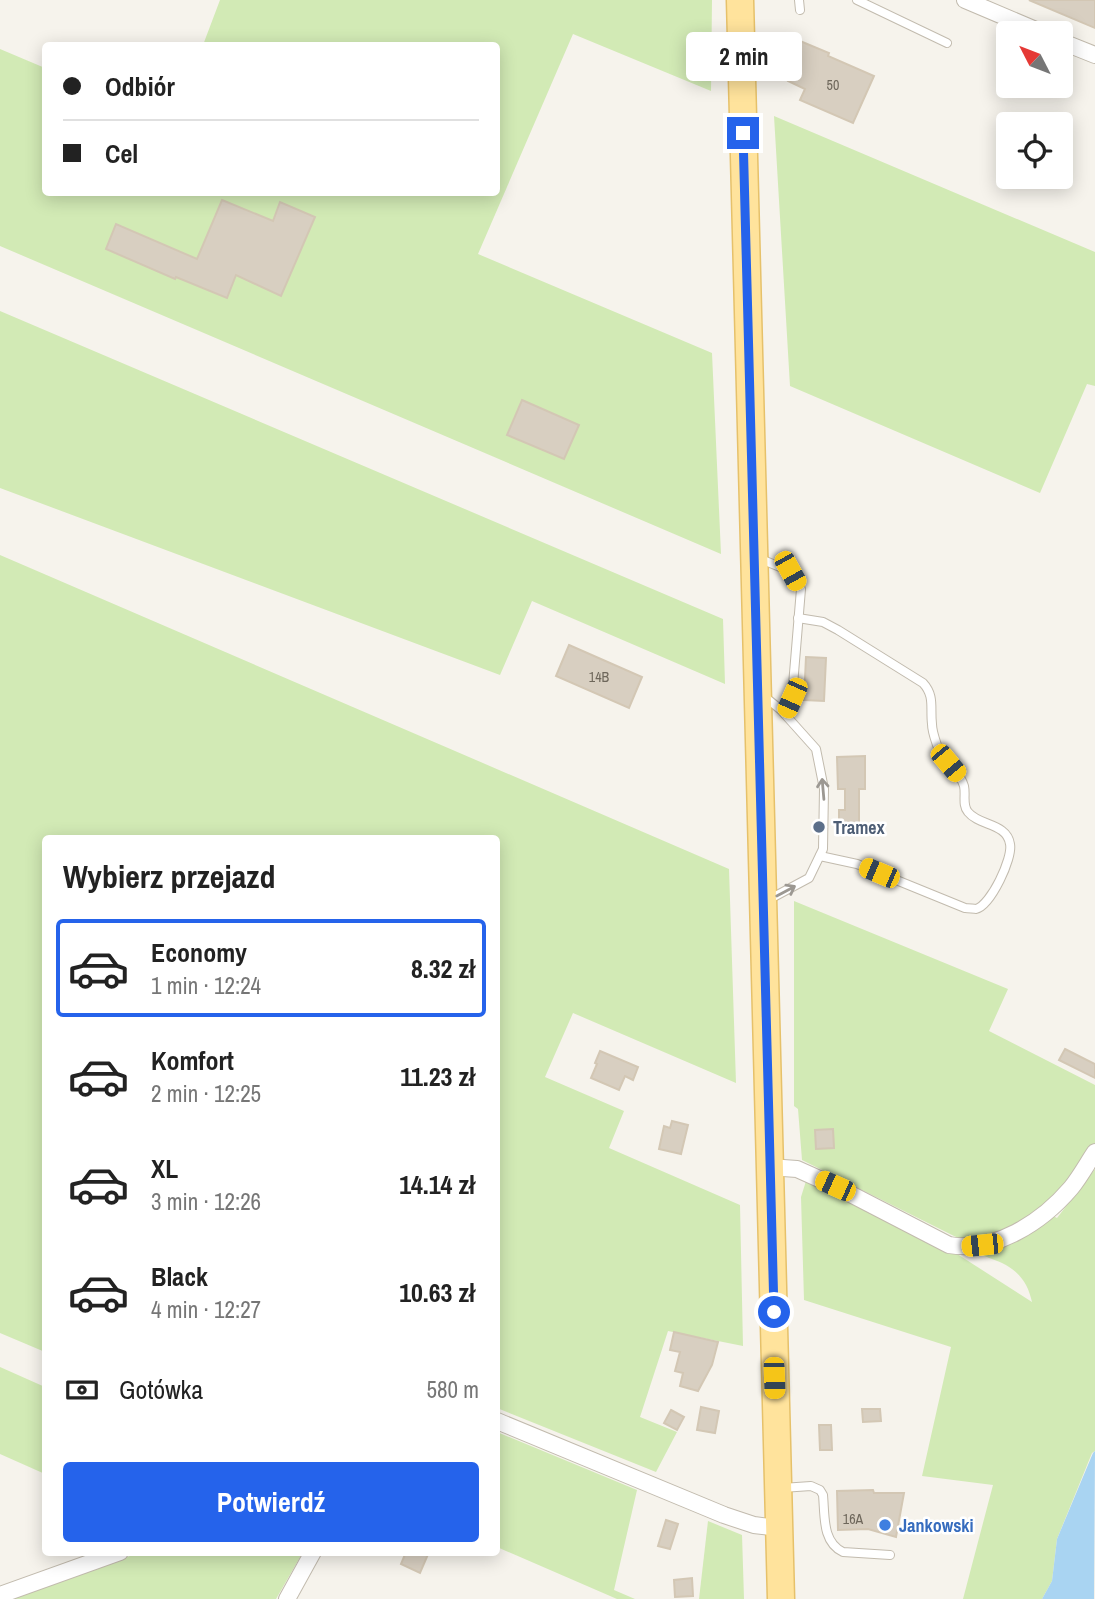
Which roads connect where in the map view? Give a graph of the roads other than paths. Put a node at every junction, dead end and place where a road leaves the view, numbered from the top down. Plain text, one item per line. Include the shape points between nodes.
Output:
1 (740, 0) edge
2 (799, 0) edge
3 (857, 0) edge
4 (965, 0) edge
5 (800, 10) dead end
6 (1015, 21) edge
7 (947, 43) dead end
8 (1073, 46) edge
9 (1095, 55) edge
10 (754, 556) junction
11 (798, 618) junction
12 (757, 691) junction
13 (785, 714) junction
14 (820, 856) junction
15 (762, 903) junction
16 (1095, 1152) edge
17 (769, 1167) junction
18 (500, 1422) edge
19 (777, 1488) junction
20 (779, 1528) junction
21 (890, 1555) dead end
22 (109, 1556) edge
23 (311, 1556) edge
24 (0, 1595) edge
25 (287, 1599) edge
26 (781, 1599) edge

1 - 10 main road
2 - 5 lane
3 - 7 lane
4 - 6 street
8 - 9 street
10 - 11 lane via 790,571 800,589
10 - 12 main road
11 - 13 lane via 792,698
11 - 14 lane via 838,630 929,689 937,746 964,786 965,807 969,814 1000,829 1010,842 995,891 975,909 857,864
12 - 13 lane
12 - 15 main road
14 -> 13 lane via 824,789 816,748
15 -> 14 lane via 809,878
15 - 17 main road
16 - 17 street via 1071,1187 1028,1225 1004,1238 962,1247 949,1245 797,1169
17 - 19 main road
18 - 20 street via 724,1515
19 - 20 main road
19 - 21 lane via 811,1486 820,1490 828,1537 837,1549
20 - 26 main road
22 - 24 street
23 - 25 street

